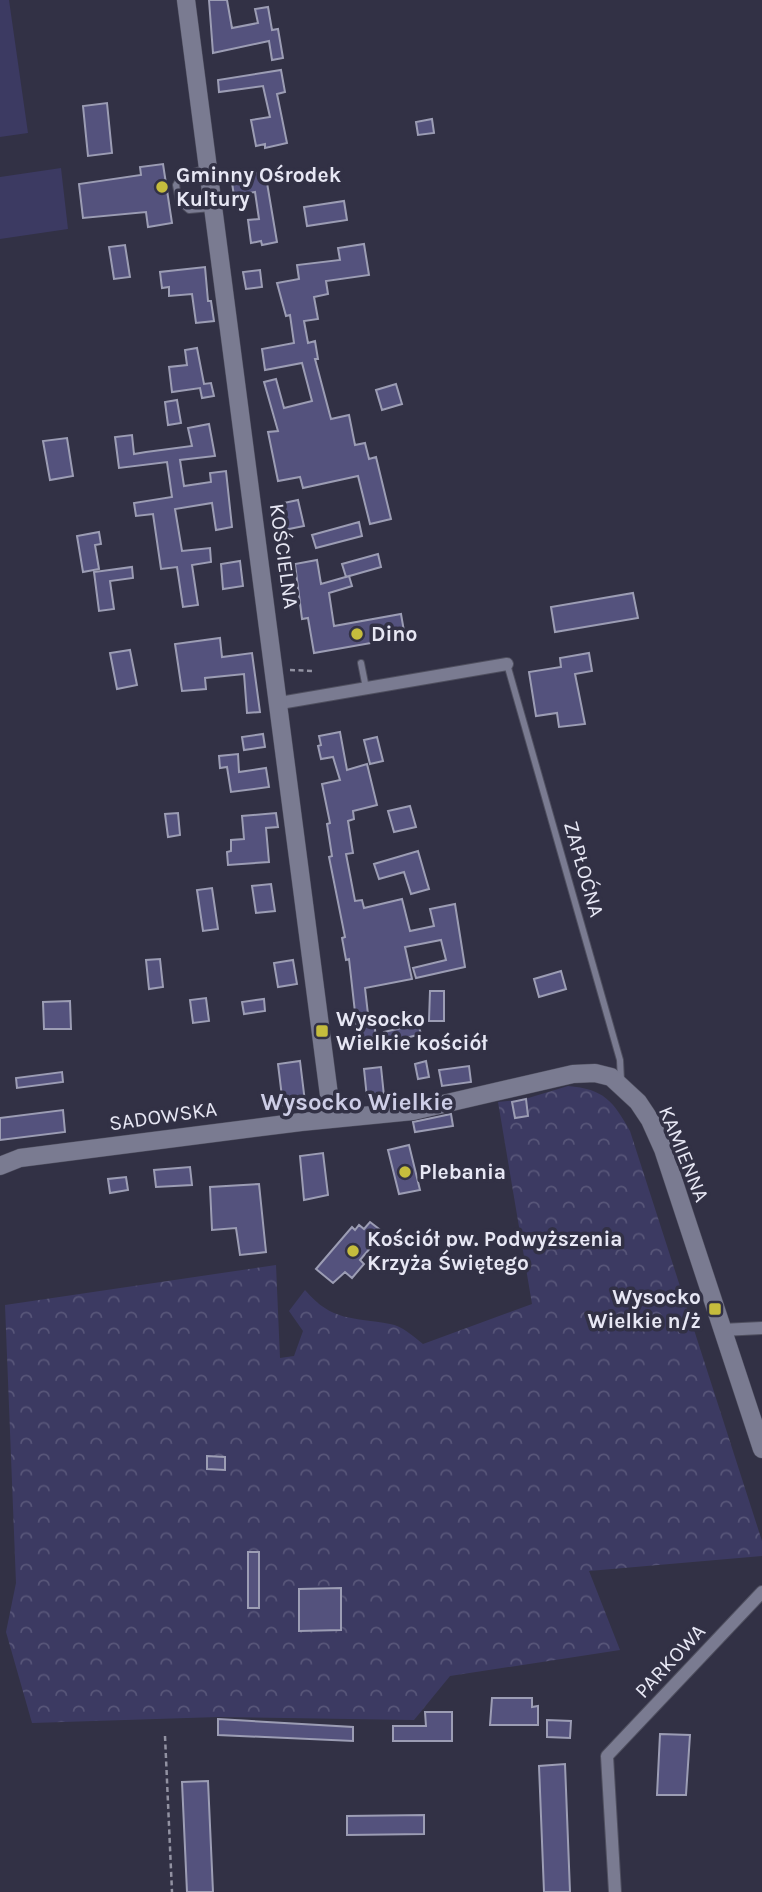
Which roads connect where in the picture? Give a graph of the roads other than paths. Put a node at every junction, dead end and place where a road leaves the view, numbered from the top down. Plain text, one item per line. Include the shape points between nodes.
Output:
1 (186, 0) edge
2 (208, 168) junction
3 (214, 208) junction
4 (361, 663) dead end
5 (507, 664) joint
6 (366, 688) junction
7 (281, 703) junction
8 (621, 1084) junction
9 (332, 1118) junction
10 (0, 1166) edge
11 (762, 1328) edge
12 (722, 1330) junction
13 (762, 1448) edge
14 (762, 1592) edge
15 (615, 1892) edge

1 - 2 street, KOŚCIELNA
2 - 3 street, KOŚCIELNA
2 - 3 lane via 182,175 176,185 179,201 189,210
3 - 7 street, KOŚCIELNA
4 - 6 lane
5 - 6 street
5 - 8 lane, ZAPŁOĆNA via 620,1060
6 - 7 street
7 - 9 street, KOŚCIELNA
8 - 9 street via 595,1073 573,1074 445,1105
8 - 12 street, KAMIENNA via 638,1102 663,1149
9 - 10 street, SADOWSKA via 20,1158
11 - 12 street
12 - 13 street, KAMIENNA
14 - 15 street, PARKOWA via 607,1756

